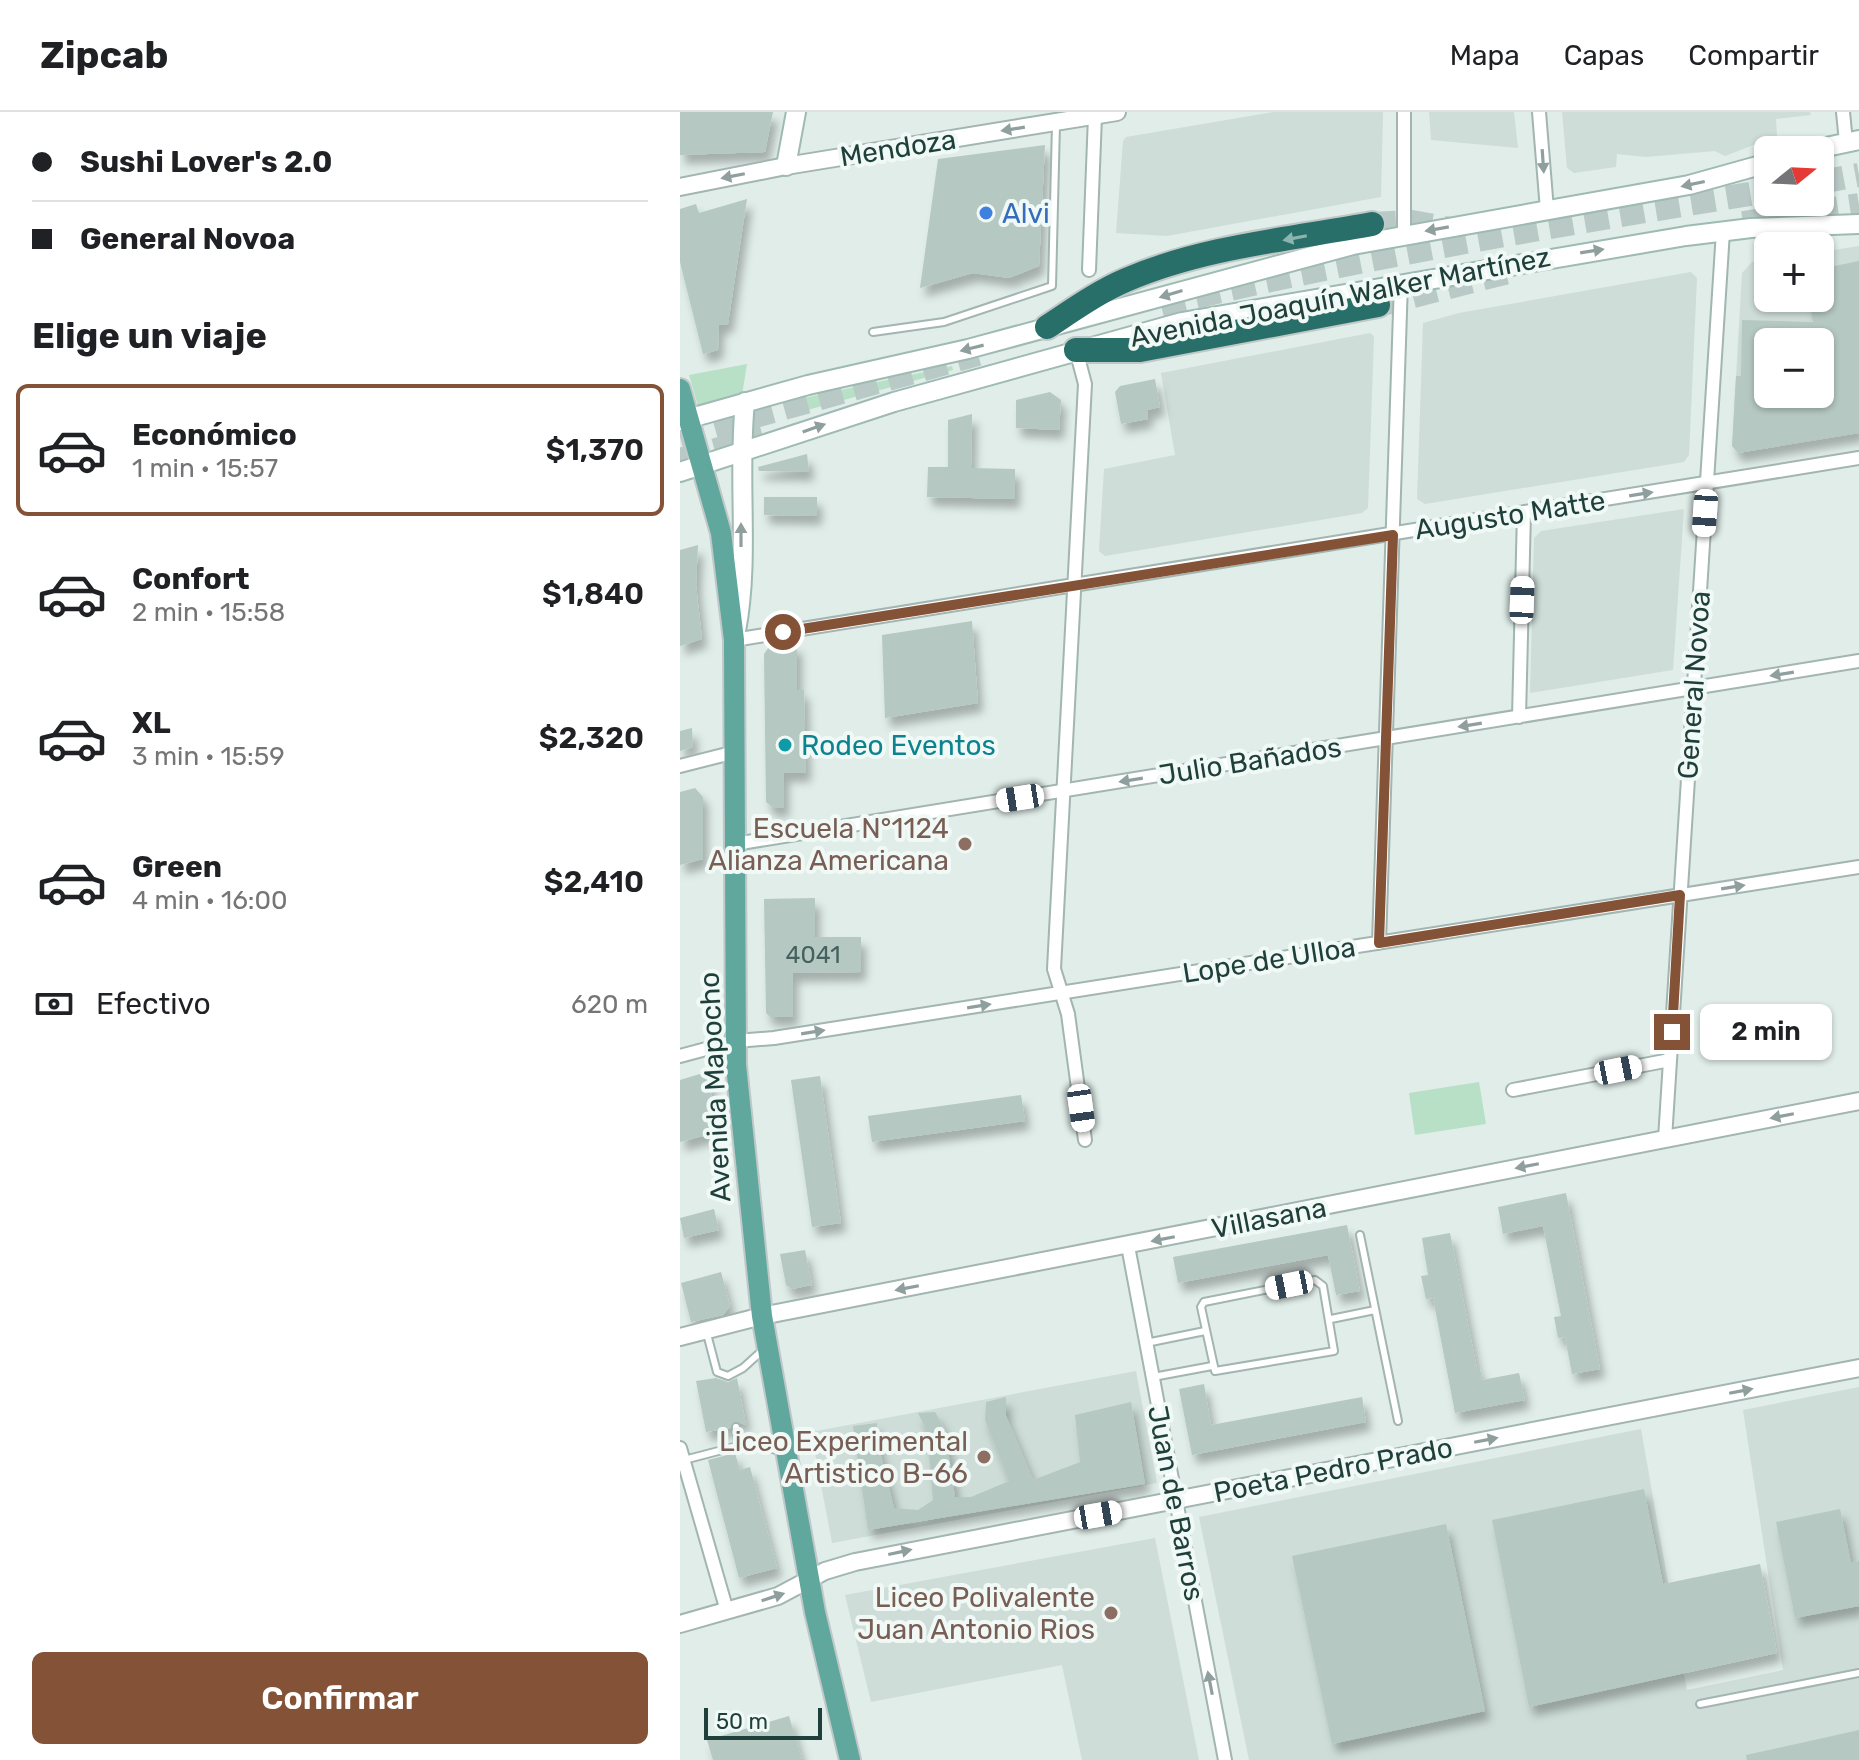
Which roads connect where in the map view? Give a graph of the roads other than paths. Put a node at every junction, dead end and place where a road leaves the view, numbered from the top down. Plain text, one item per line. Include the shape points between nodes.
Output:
1 (796, 112) edge
2 (1117, 112) edge
3 (1404, 112) edge
4 (1539, 112) edge
5 (1843, 112) edge
6 (1095, 116) junction
7 (1056, 122) junction
8 (1852, 141) edge
9 (786, 166) junction
10 (1754, 167) edge
11 (680, 187) edge
12 (1547, 210) junction
13 (1372, 224) tunnel mouth
14 (1859, 224) edge
15 (1723, 231) junction
16 (1404, 234) junction
17 (1089, 270) dead end
18 (1401, 282) junction
19 (1378, 305) tunnel mouth
20 (1047, 327) junction
21 (873, 332) dead end
22 (1076, 350) junction
23 (680, 389) edge
24 (745, 402) junction
25 (684, 420) edge
26 (740, 453) junction
27 (1859, 458) edge
28 (703, 465) junction
29 (680, 472) edge
30 (1707, 483) junction
31 (1524, 512) junction
32 (1393, 535) junction
33 (1074, 583) junction
34 (734, 640) junction
35 (1859, 661) edge
36 (1694, 688) junction
37 (1519, 717) junction
38 (1386, 739) junction
39 (735, 752) junction
40 (680, 766) edge
41 (1063, 791) junction
42 (735, 844) junction
43 (1859, 867) edge
44 (1680, 895) junction
45 (1379, 943) junction
46 (1059, 993) junction
47 (736, 1041) junction
48 (680, 1056) edge
49 (1670, 1060) junction
50 (1513, 1090) dead end
51 (1859, 1101) edge
52 (1665, 1139) junction
53 (1085, 1140) dead end
54 (1360, 1235) dead end
55 (1128, 1246) junction
56 (1375, 1310) junction
57 (762, 1316) junction
58 (1331, 1319) junction
59 (706, 1330) junction
60 (1205, 1331) junction
61 (680, 1337) edge
62 (1146, 1343) junction
63 (767, 1347) junction
64 (1212, 1366) junction
65 (1859, 1368) edge
66 (1152, 1377) junction
67 (1398, 1421) dead end
68 (736, 1427) dead end
69 (738, 1445) junction
70 (785, 1453) junction
71 (682, 1454) edge
72 (1175, 1500) junction
73 (810, 1580) junction
74 (727, 1611) junction
75 (680, 1624) edge
76 (1859, 1673) edge
77 (1700, 1704) dead end
78 (850, 1760) edge
79 (1225, 1760) edge

1 - 9 main road
2 - 6 street, Mendoza
3 - 16 street
4 -> 12 street
5 - 8 street
6 - 7 street, Mendoza
6 - 17 street
7 -> 9 street, Mendoza
7 - 21 lane via 1052,286 944,322
9 -> 11 street, Mendoza
10 -> 12 main road, Avenida Joaquín Walker Martínez via 1689,185
12 -> 16 main road, Avenida Joaquín Walker Martínez
13 -> 20 highway via 1147,272
14 - 15 main road, Avenida Joaquín Walker Martínez
18 -> 15 main road, Avenida Joaquín Walker Martínez
15 - 30 street, General Novoa
16 -> 20 main road, Avenida Joaquín Walker Martínez
18 - 22 main road, Avenida Joaquín Walker Martínez via 1220,314
18 - 32 street
19 - 22 highway via 1140,350
20 -> 24 main road, Avenida Joaquín Walker Martínez
26 -> 22 main road, Avenida Joaquín Walker Martínez
22 - 33 street via 1085,384
23 - 25 main road
24 - 25 main road, Avenida Joaquín Walker Martínez
24 - 26 main road, Avenida Mapocho
25 - 28 main road
26 - 28 main road, Avenida Joaquín Walker Martínez
34 -> 26 main road, Avenida Mapocho via 741,599
27 - 30 street, Augusto Matte
28 - 29 main road, Avenida Joaquín Walker Martínez
28 - 34 main road via 721,533
31 -> 30 street, Augusto Matte
30 - 36 street, General Novoa
31 - 32 street, Augusto Matte
31 - 37 street
32 - 33 street, Augusto Matte
32 - 38 street
33 - 34 street, Augusto Matte
33 - 41 street
34 - 39 main road, Avenida Mapocho
35 -> 36 street, Julio Bañados
36 - 37 street, Julio Bañados
36 - 44 street, General Novoa
37 -> 38 street, Julio Bañados
38 -> 41 street, Julio Bañados
38 - 45 street
39 - 40 street
39 - 42 main road, Avenida Mapocho
41 - 42 street, Julio Bañados
41 - 46 street via 1054,969
42 - 47 main road, Avenida Mapocho
44 -> 43 street, Lope de Ulloa
44 - 45 street, Lope de Ulloa
44 - 49 street, General Novoa
45 - 46 street, Lope de Ulloa
47 -> 46 street, Lope de Ulloa
46 - 53 street via 1068,1014
47 - 48 street, Lope de Ulloa
47 - 57 main road, Avenida Mapocho
49 - 50 street
49 - 52 street, General Novoa
51 -> 52 street, Villasana
52 -> 55 street, Villasana
54 - 56 lane
55 -> 57 street, Villasana
55 - 62 street, Juan de Barros
56 - 58 lane
56 - 67 lane
57 - 59 street, Villasana
57 - 63 main road, Avenida Mapocho
58 - 60 lane via 1321,1281 1315,1280 1204,1302
58 - 64 lane via 1334,1351 1220,1372
59 - 61 street, Villasana
59 - 63 lane via 717,1372 728,1376
60 - 62 lane
60 - 64 lane
62 - 66 street, Juan de Barros
63 - 70 main road, Avenida Mapocho
64 - 66 lane
72 -> 65 street, Poeta Pedro Prado
66 - 72 street, Juan de Barros
68 - 69 lane
69 - 70 lane via 761,1443
69 - 71 lane
70 - 73 main road, Avenida Mapocho
71 - 74 street
73 -> 72 street, Poeta Pedro Prado via 855,1562
79 -> 72 street, Juan de Barros
74 -> 73 street, Poeta Pedro Prado
73 - 78 main road, Avenida Mapocho
74 - 75 street, Poeta Pedro Prado
76 - 77 lane

